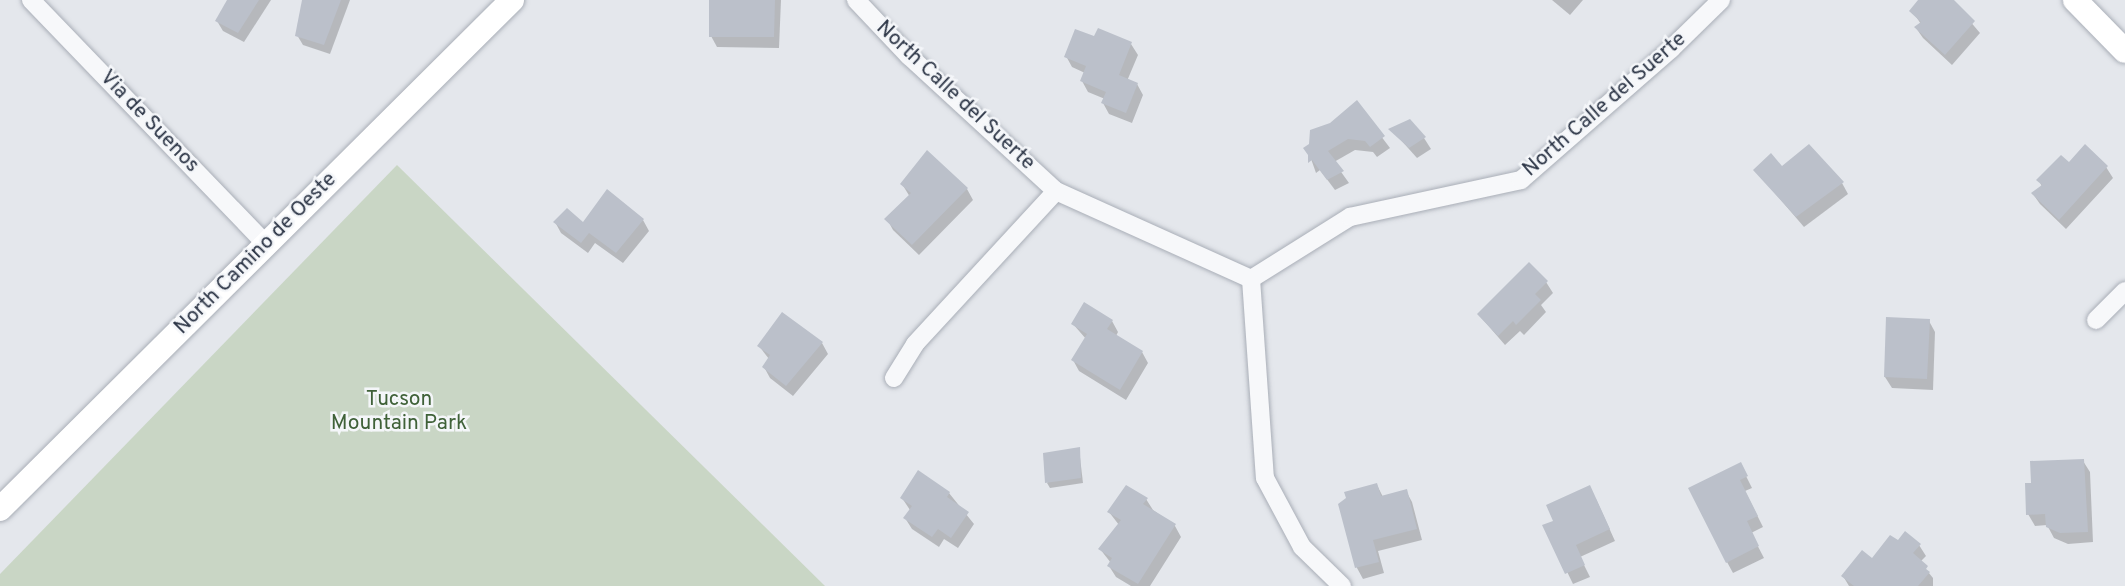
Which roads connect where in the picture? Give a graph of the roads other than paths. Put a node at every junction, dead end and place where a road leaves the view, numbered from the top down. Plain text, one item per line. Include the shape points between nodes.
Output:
1 (31, 0) edge
2 (512, 0) edge
3 (856, 0) edge
4 (1721, 0) edge
5 (2075, 0) edge
6 (2125, 51) edge
7 (1056, 191) junction
8 (266, 244) junction
9 (1251, 279) junction
10 (2125, 291) edge
11 (2095, 320) dead end
12 (894, 378) dead end
13 (0, 509) edge
14 (1342, 586) edge

1 - 8 street, Via de Suenos
2 - 8 street, North Camino de Oeste
3 - 7 street, North Calle del Suerte via 909,56
4 - 9 street, North Calle del Suerte via 1521,180 1350,217
5 - 6 street
7 - 9 street, North Calle del Suerte
7 - 12 street via 915,344
8 - 13 street, North Camino de Oeste
9 - 14 street via 1265,478 1302,547
10 - 11 street

